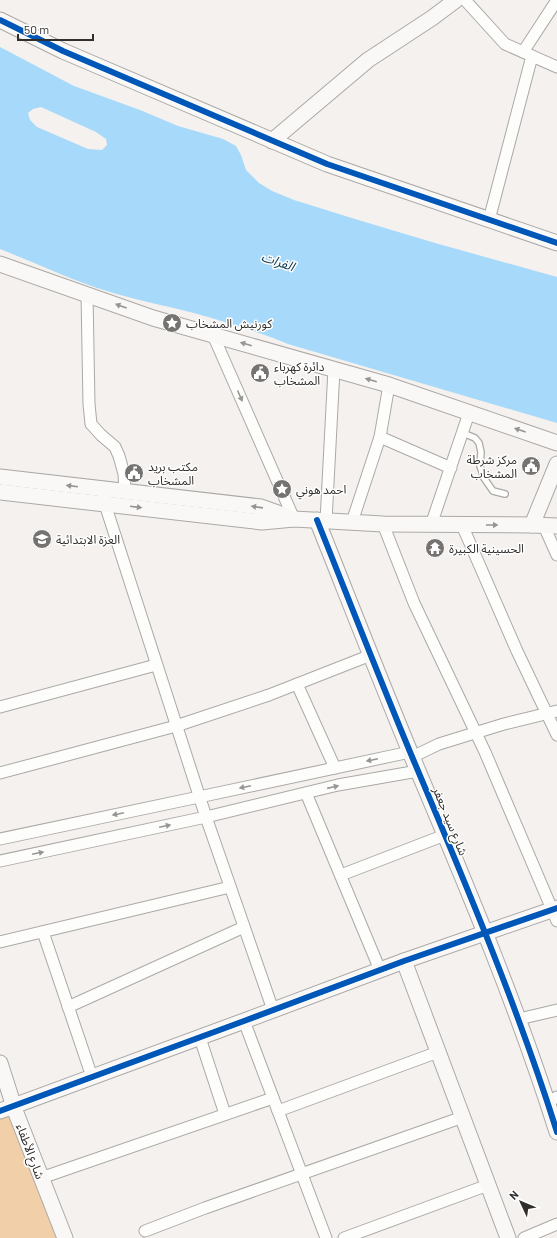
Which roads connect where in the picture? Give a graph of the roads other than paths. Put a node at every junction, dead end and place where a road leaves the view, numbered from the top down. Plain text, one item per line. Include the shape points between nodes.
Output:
1 (456, 0) edge
2 (465, 0) edge
3 (557, 0) edge
4 (0, 20) edge
5 (528, 54) junction
6 (557, 67) edge
7 (272, 141) junction
8 (489, 220) junction
9 (557, 243) edge
10 (0, 264) edge
11 (87, 294) junction
12 (213, 335) junction
13 (334, 369) junction
14 (389, 385) junction
15 (469, 413) junction
16 (463, 433) junction
17 (380, 437) junction
18 (557, 443) edge
19 (557, 464) edge
20 (451, 468) junction
21 (0, 477) edge
22 (0, 492) edge
23 (125, 492) junction
24 (505, 494) dead end
25 (102, 496) junction
26 (294, 519) junction
27 (322, 520) junction
28 (352, 522) junction
29 (383, 524) junction
30 (431, 525) junction
31 (462, 525) junction
32 (545, 526) edge
33 (557, 555) edge
34 (371, 655) junction
35 (156, 665) junction
36 (297, 684) junction
37 (0, 707) edge
38 (552, 712) edge
39 (176, 726) junction
40 (476, 733) junction
41 (557, 735) edge
42 (413, 760) junction
43 (335, 768) junction
44 (0, 773) edge
45 (306, 793) junction
46 (199, 797) junction
47 (206, 817) junction
48 (445, 835) junction
49 (0, 838) edge
50 (0, 861) edge
51 (341, 875) junction
52 (230, 886) junction
53 (556, 913) edge
54 (244, 927) junction
55 (43, 932) junction
56 (485, 933) junction
57 (0, 942) edge
58 (404, 961) junction
59 (380, 970) junction
60 (68, 1007) junction
61 (273, 1010) junction
62 (557, 1010) edge
63 (519, 1019) junction
64 (244, 1022) junction
65 (200, 1038) junction
66 (438, 1052) junction
67 (0, 1063) edge
68 (92, 1077) junction
69 (273, 1098) junction
70 (552, 1100) edge
71 (7, 1108) edge
72 (278, 1111) junction
73 (225, 1114) junction
74 (463, 1118) junction
75 (557, 1132) edge
76 (302, 1175) junction
77 (41, 1178) junction
78 (488, 1185) junction
79 (557, 1224) edge
80 (145, 1231) dead end
81 (65, 1238) edge
82 (326, 1238) edge
83 (344, 1238) edge
84 (508, 1238) edge
85 (524, 1238) edge

1 - 7 street via 368,60
2 - 5 street via 506,44
3 - 5 street
4 - 7 street via 63,51
5 - 6 street
5 - 8 street
7 - 8 street via 327,164
8 - 9 street
10 - 11 street
12 -> 11 street via 153,318
11 - 23 street via 91,424 115,447 120,456
13 -> 12 street
12 -> 26 street
14 -> 13 street
13 - 27 street
14 - 15 street
14 - 17 street
15 - 16 street
18 -> 15 street
16 - 20 street
16 - 24 lane via 475,438 479,443 480,466 484,478 493,491
17 - 20 street
17 - 28 street
19 - 32 street
20 - 30 street
25 -> 21 street
22 - 25 street
23 - 25 street
26 -> 23 street via 261,507
25 -> 26 street via 262,522
25 - 35 street
26 - 27 street
27 - 28 street
27 - 34 street, شارع سيد جعفر
28 - 29 street
29 - 30 street
29 - 40 street via 414,604
30 - 31 street
31 -> 32 street
31 - 38 street via 517,651
32 - 33 street
34 - 36 street
34 - 42 street, شارع سيد جعفر
35 - 37 street
35 - 39 street
36 - 39 street
36 - 43 street
38 - 40 street
38 - 41 street
39 - 44 street
39 - 46 street
40 - 42 street via 439,744
40 - 53 street
42 -> 43 street
45 -> 42 street
42 - 48 street, شارع سيد جعفر
43 -> 46 street
45 - 47 street
45 - 51 street
46 - 47 street
46 -> 49 street
50 -> 47 street
47 - 52 street
48 - 51 street
48 - 56 street, شارع سيد جعفر
51 - 59 street
52 - 54 street
52 - 55 street
53 - 56 street
54 - 60 street
54 - 61 street
55 - 57 street
55 - 60 street
56 - 58 street
56 - 63 street, شارع سيد جعفر
58 - 59 street
58 - 66 street
59 - 61 street
60 - 68 street
61 - 64 street
62 - 63 street
63 - 70 street, شارع سيد جعفر
64 - 65 street
64 - 69 street
65 - 68 street
65 - 73 street
66 - 72 street
66 - 74 street
67 - 71 street, شارع الأطفاء
68 - 71 street
69 - 72 street
69 - 73 street
70 - 75 street, شارع سيد جعفر
71 - 77 street, شارع الأطفاء
72 - 76 street
73 - 77 street
74 - 76 street
74 - 78 street
76 - 80 street
76 - 82 street
77 - 81 street, شارع الأطفاء
78 - 83 street
78 - 84 street
79 - 85 street

